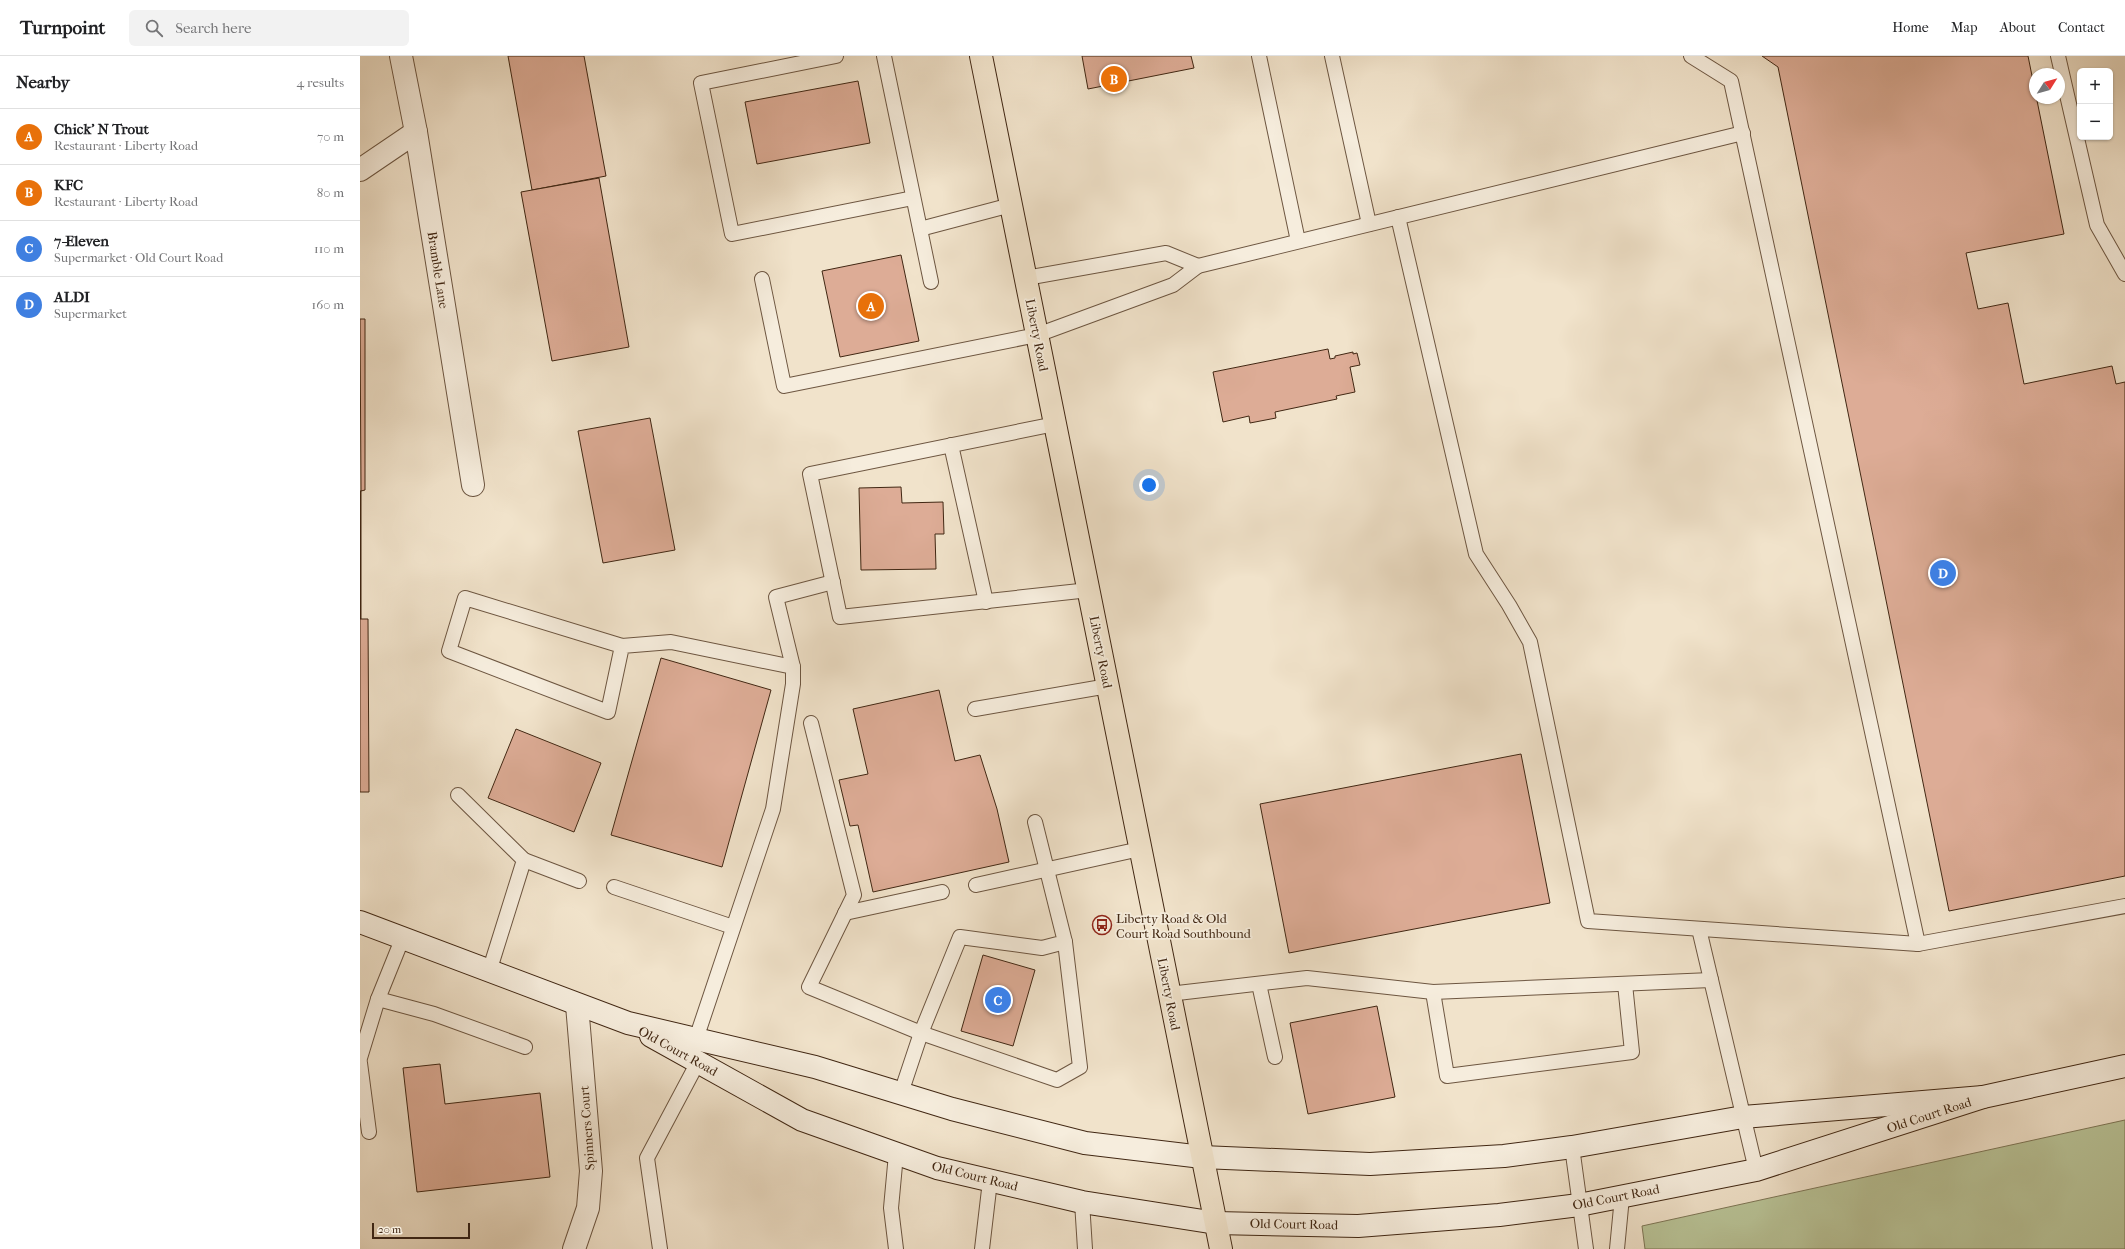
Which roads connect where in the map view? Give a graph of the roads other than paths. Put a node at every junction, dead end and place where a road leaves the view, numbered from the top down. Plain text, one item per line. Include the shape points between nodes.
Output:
1 (401, 56) edge
2 (836, 56) edge
3 (884, 56) edge
4 (981, 56) edge
5 (1259, 56) edge
6 (1332, 56) edge
7 (1691, 56) edge
8 (2058, 56) edge
9 (416, 132) junction
10 (1743, 133) junction
11 (360, 170) edge
12 (913, 198) junction
13 (1011, 205) junction
14 (1398, 217) junction
15 (1369, 224) junction
16 (920, 229) junction
17 (1298, 241) junction
18 (1198, 266) junction
19 (2125, 274) edge
20 (1026, 278) junction
21 (762, 279) dead end
22 (931, 282) dead end
23 (1037, 335) junction
24 (1055, 424) junction
25 (951, 445) junction
26 (473, 485) dead end
27 (833, 582) junction
28 (1089, 590) junction
29 (986, 602) junction
30 (622, 646) junction
31 (793, 667) junction
32 (1108, 686) junction
33 (975, 709) dead end
34 (811, 723) dead end
35 (458, 795) dead end
36 (1035, 822) dead end
37 (1140, 849) junction
38 (524, 860) junction
39 (1048, 870) junction
40 (579, 880) dead end
41 (976, 885) dead end
42 (614, 887) dead end
43 (942, 892) dead end
44 (2125, 906) edge
45 (845, 914) junction
46 (360, 922) edge
47 (733, 927) junction
48 (1699, 929) junction
49 (402, 937) junction
50 (1064, 942) junction
51 (1918, 944) junction
52 (489, 972) junction
53 (1711, 980) junction
54 (1259, 984) junction
55 (1625, 984) junction
56 (1433, 992) junction
57 (1169, 994) junction
58 (378, 999) junction
59 (577, 1005) junction
60 (628, 1023) junction
61 (921, 1033) junction
62 (696, 1039) junction
63 (525, 1046) dead end
64 (1275, 1057) dead end
65 (360, 1058) edge
66 (698, 1062) junction
67 (360, 1063) edge
68 (2125, 1066) edge
69 (901, 1093) junction
70 (1983, 1097) junction
71 (1743, 1116) junction
72 (370, 1132) dead end
73 (1572, 1147) junction
74 (896, 1154) junction
75 (1202, 1157) junction
76 (1756, 1170) junction
77 (990, 1181) junction
78 (1622, 1196) junction
79 (1082, 1202) junction
80 (1579, 1205) junction
81 (1216, 1223) junction
82 (574, 1249) edge
83 (660, 1249) edge
84 (896, 1249) edge
85 (982, 1249) edge
86 (1085, 1249) edge
87 (1221, 1249) edge
88 (1586, 1249) edge
89 (1618, 1249) edge

1 - 9 main road, Bramble Lane
2 - 12 lane via 701,83 732,234
3 - 12 lane
4 - 13 main road, Liberty Road
5 - 17 lane
6 - 15 lane
7 - 10 lane via 1731,81
8 - 19 lane via 2097,225
9 - 11 main road
9 - 26 main road, Bramble Lane
10 - 14 lane
10 - 51 lane
12 - 16 lane
13 - 16 lane
13 - 20 main road, Liberty Road
14 - 15 lane
14 - 48 lane via 1476,554 1530,642 1588,921
15 - 17 lane
16 - 22 lane
17 - 18 lane
18 - 20 lane via 1166,253
18 - 23 lane via 1173,285
20 - 23 main road, Liberty Road
21 - 23 lane via 784,386
23 - 24 main road, Liberty Road
24 - 25 lane
24 - 28 main road, Liberty Road
25 - 27 lane via 810,474
25 - 29 lane
27 - 29 lane via 840,617
27 - 31 lane via 776,597
28 - 29 lane
28 - 32 main road, Liberty Road
30 - 30 lane via 465,598 449,651 608,712
30 - 31 lane via 671,642
31 - 47 lane via 793,684 773,809
32 - 33 lane
32 - 37 main road, Liberty Road
34 - 45 lane via 854,894
35 - 38 lane
36 - 39 lane
37 - 39 lane
37 - 57 main road, Liberty Road
38 - 40 lane
38 - 52 lane
39 - 41 lane
39 - 50 lane
42 - 47 lane
43 - 45 lane
44 - 51 lane
45 - 61 lane via 809,987
46 - 49 main road, Old Court Road
47 - 62 lane
48 - 51 lane
48 - 53 lane
49 - 52 main road, Old Court Road
49 - 58 lane
50 - 61 lane via 1042,948 960,936
50 - 61 lane via 1080,1066 1057,1080
52 - 59 main road, Old Court Road
53 - 55 lane
53 - 71 lane
54 - 56 lane via 1307,978
54 - 57 lane
54 - 64 lane
55 - 56 lane
55 - 56 lane via 1632,1052 1447,1076
57 - 75 main road, Liberty Road
58 - 63 lane via 434,1014
58 - 65 lane
59 - 60 main road, Old Court Road
59 - 82 main road, Spinners Court via 590,1171 588,1208
60 - 62 main road, Old Court Road
60 - 66 main road, Old Court Road
61 - 69 lane
62 - 69 main road, Old Court Road via 815,1067
66 - 74 main road, Old Court Road via 802,1120
66 - 83 lane via 647,1158
67 - 72 lane
68 - 70 main road, Old Court Road
69 - 75 main road, Old Court Road via 952,1109 1085,1143
70 - 71 main road, Old Court Road
70 - 76 main road, Old Court Road
71 - 73 main road, Old Court Road
71 - 76 lane
73 - 75 main road, Old Court Road via 1504,1156 1370,1164
73 - 80 lane
74 - 77 main road, Old Court Road via 937,1168
74 - 84 lane via 891,1208
75 - 81 main road, Liberty Road
76 - 78 main road, Old Court Road
77 - 79 main road, Old Court Road
77 - 85 lane
78 - 80 main road, Old Court Road
78 - 89 lane
79 - 81 main road, Old Court Road
79 - 86 lane
80 - 81 main road, Old Court Road via 1499,1215 1358,1226
80 - 88 lane
81 - 87 main road, Liberty Road

